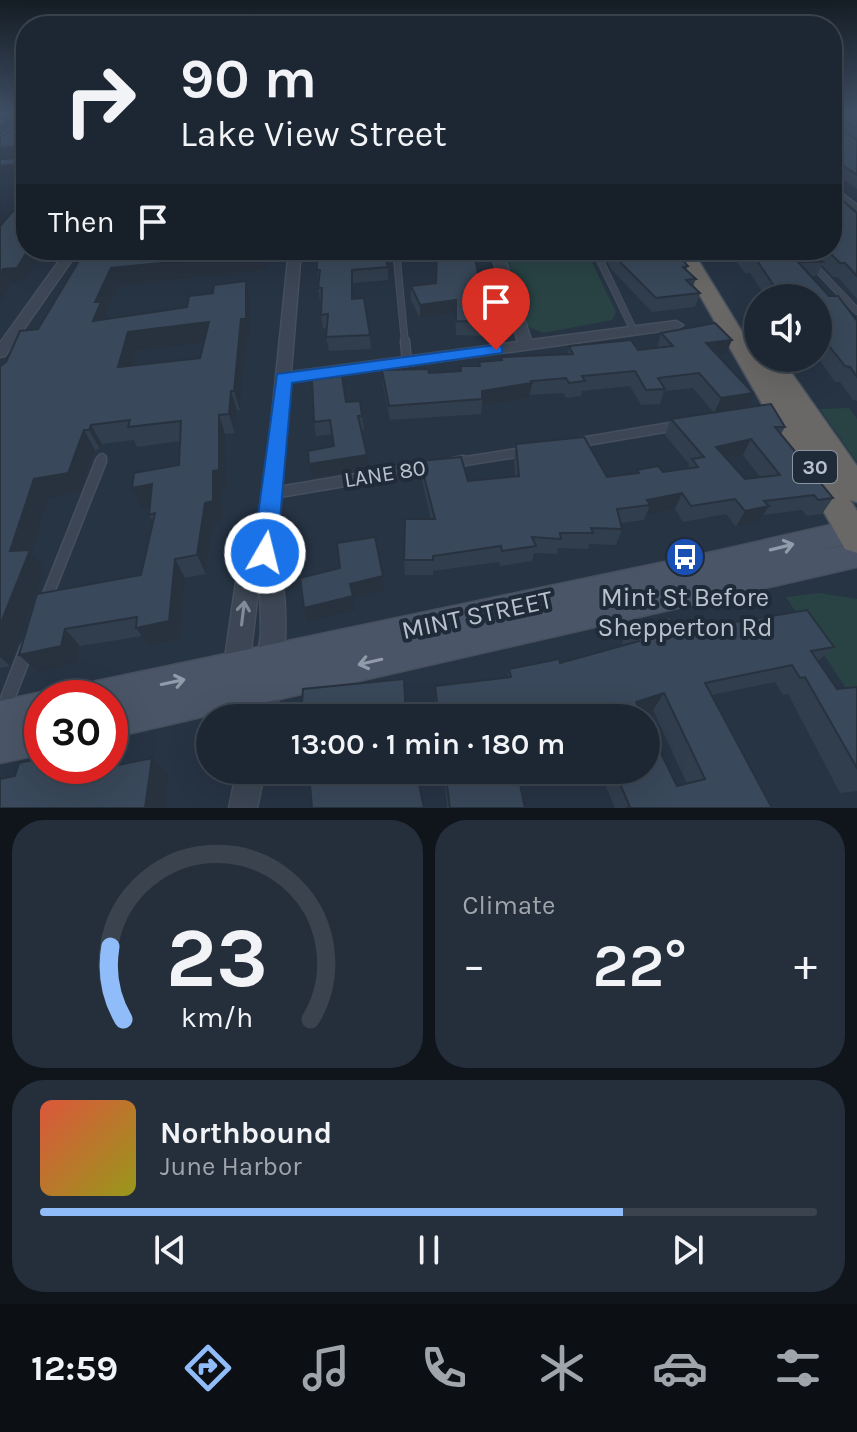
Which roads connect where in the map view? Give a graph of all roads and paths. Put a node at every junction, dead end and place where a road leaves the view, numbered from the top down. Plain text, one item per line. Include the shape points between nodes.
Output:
1 (66, 260) edge
2 (294, 260) edge
3 (397, 260) edge
4 (499, 260) edge
5 (600, 260) edge
6 (689, 260) edge
7 (704, 260) edge
8 (809, 260) edge
9 (857, 311) edge
10 (744, 321) edge
11 (676, 325) dead end
12 (634, 331) junction
13 (526, 346) junction
14 (0, 353) edge
15 (407, 362) junction
16 (778, 372) edge
17 (284, 378) junction
18 (691, 424) edge
19 (565, 444) edge
20 (534, 450) edge
21 (102, 458) dead end
22 (857, 490) edge
23 (273, 493) junction
24 (856, 538) edge
25 (265, 553) junction
26 (38, 621) edge
27 (32, 636) edge
28 (270, 674) junction
29 (235, 693) edge
30 (128, 697) edge
31 (265, 704) edge
32 (24, 713) edge
33 (128, 716) edge
34 (0, 718) edge
35 (24, 740) edge
36 (0, 745) edge
37 (239, 784) edge
38 (248, 784) edge
39 (242, 808) edge

1 - 14 street
2 - 17 street
3 - 15 lane
4 - 13 street
5 - 12 lane
6 - 24 highway, 30 via 774,410
7 - 10 highway
8 - 9 lane
11 - 12 street
12 - 13 street
13 - 15 street
15 - 17 street
16 - 22 highway, 30
17 - 23 street
18 - 19 lane
20 - 23 lane, LANE 80
21 - 26 lane
23 - 25 street
24 - 28 main road, MINT STREET via 572,616
25 - 28 street via 271,565
29 -> 25 street via 248,575
27 - 34 lane
28 - 29 main road, MINT STREET
28 - 31 street
30 -> 29 main road, MINT STREET
29 - 33 main road, MINT STREET
32 - 34 main road
35 - 36 main road
37 - 39 street
38 - 39 street

